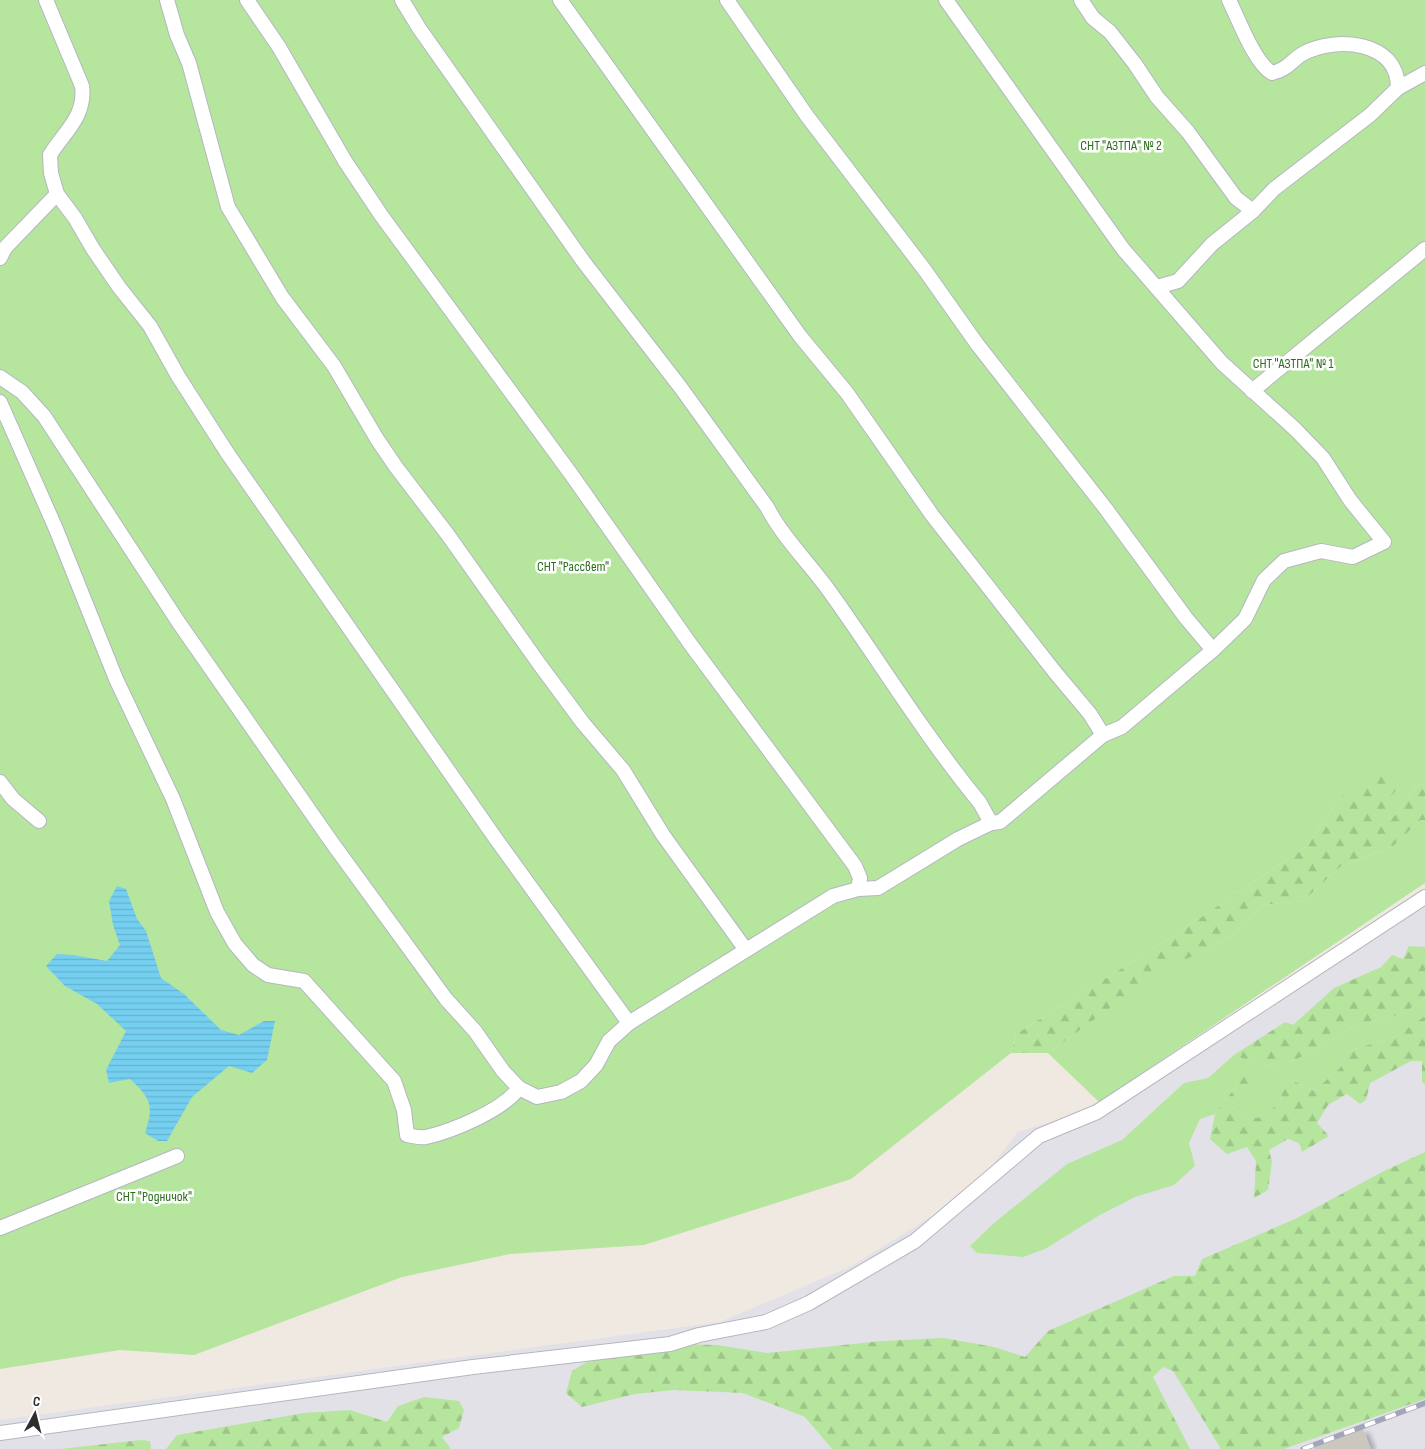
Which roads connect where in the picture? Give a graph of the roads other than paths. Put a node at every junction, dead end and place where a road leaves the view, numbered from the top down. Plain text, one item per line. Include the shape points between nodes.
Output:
1 (46, 0) edge
2 (167, 0) edge
3 (247, 0) edge
4 (402, 0) edge
5 (560, 0) edge
6 (726, 0) edge
7 (946, 0) edge
8 (1081, 0) edge
9 (1228, 0) edge
10 (1425, 73) edge
11 (1398, 88) junction
12 (57, 194) junction
13 (1254, 210) junction
14 (2, 249) edge
15 (1425, 249) edge
16 (1157, 287) junction
17 (0, 377) edge
18 (1252, 391) junction
19 (0, 402) edge
20 (1213, 650) junction
21 (1103, 735) junction
22 (0, 782) edge
23 (39, 821) dead end
24 (991, 823) junction
25 (858, 889) junction
26 (1425, 897) edge
27 (746, 950) junction
28 (630, 1023) junction
29 (519, 1088) junction
30 (177, 1156) dead end
31 (0, 1228) edge
32 (0, 1433) edge

1 - 12 lane via 82,86 84,100 80,112 50,155
2 - 27 lane via 189,63 228,207 282,297 334,366 376,439 545,673 623,770 663,835
3 - 25 lane via 344,161 381,215 855,866 860,878
4 - 24 lane via 583,260 681,388 767,507 774,522 829,591
5 - 21 lane via 932,515 1090,714
6 - 20 lane via 807,116 977,344
7 - 16 lane via 1123,249
8 - 13 lane via 1093,18 1125,51 1236,198
9 - 11 lane via 1266,70 1272,73 1284,70 1302,54 1324,45 1355,44 1374,50 1391,62 1398,74
10 - 11 lane
11 - 13 lane via 1370,115 1274,189
12 - 14 lane
12 - 28 lane via 76,218 92,249 150,326 178,376 251,487 496,839
13 - 16 lane via 1212,244 1178,281
15 - 18 lane
16 - 18 lane via 1222,363
17 - 29 lane via 22,392 44,416 179,623 332,844 446,999
18 - 20 lane via 1322,458 1384,542 1352,557 1321,551 1284,561 1264,580 1245,619
19 - 29 lane via 60,538 116,678 173,799 217,912 235,944 253,965 268,975 304,981 353,1034 394,1081 404,1110 406,1135 424,1137 454,1127 511,1099
20 - 21 lane via 1122,727
21 - 24 lane via 1000,822
22 - 23 lane via 12,799
24 - 25 lane via 958,839 878,888
25 - 27 lane via 833,896
26 - 32 lane via 1097,1112 1039,1136 915,1241 809,1303 766,1322 670,1344 473,1367
27 - 28 lane
28 - 29 lane via 610,1041 581,1081 561,1092 537,1097
30 - 31 lane

